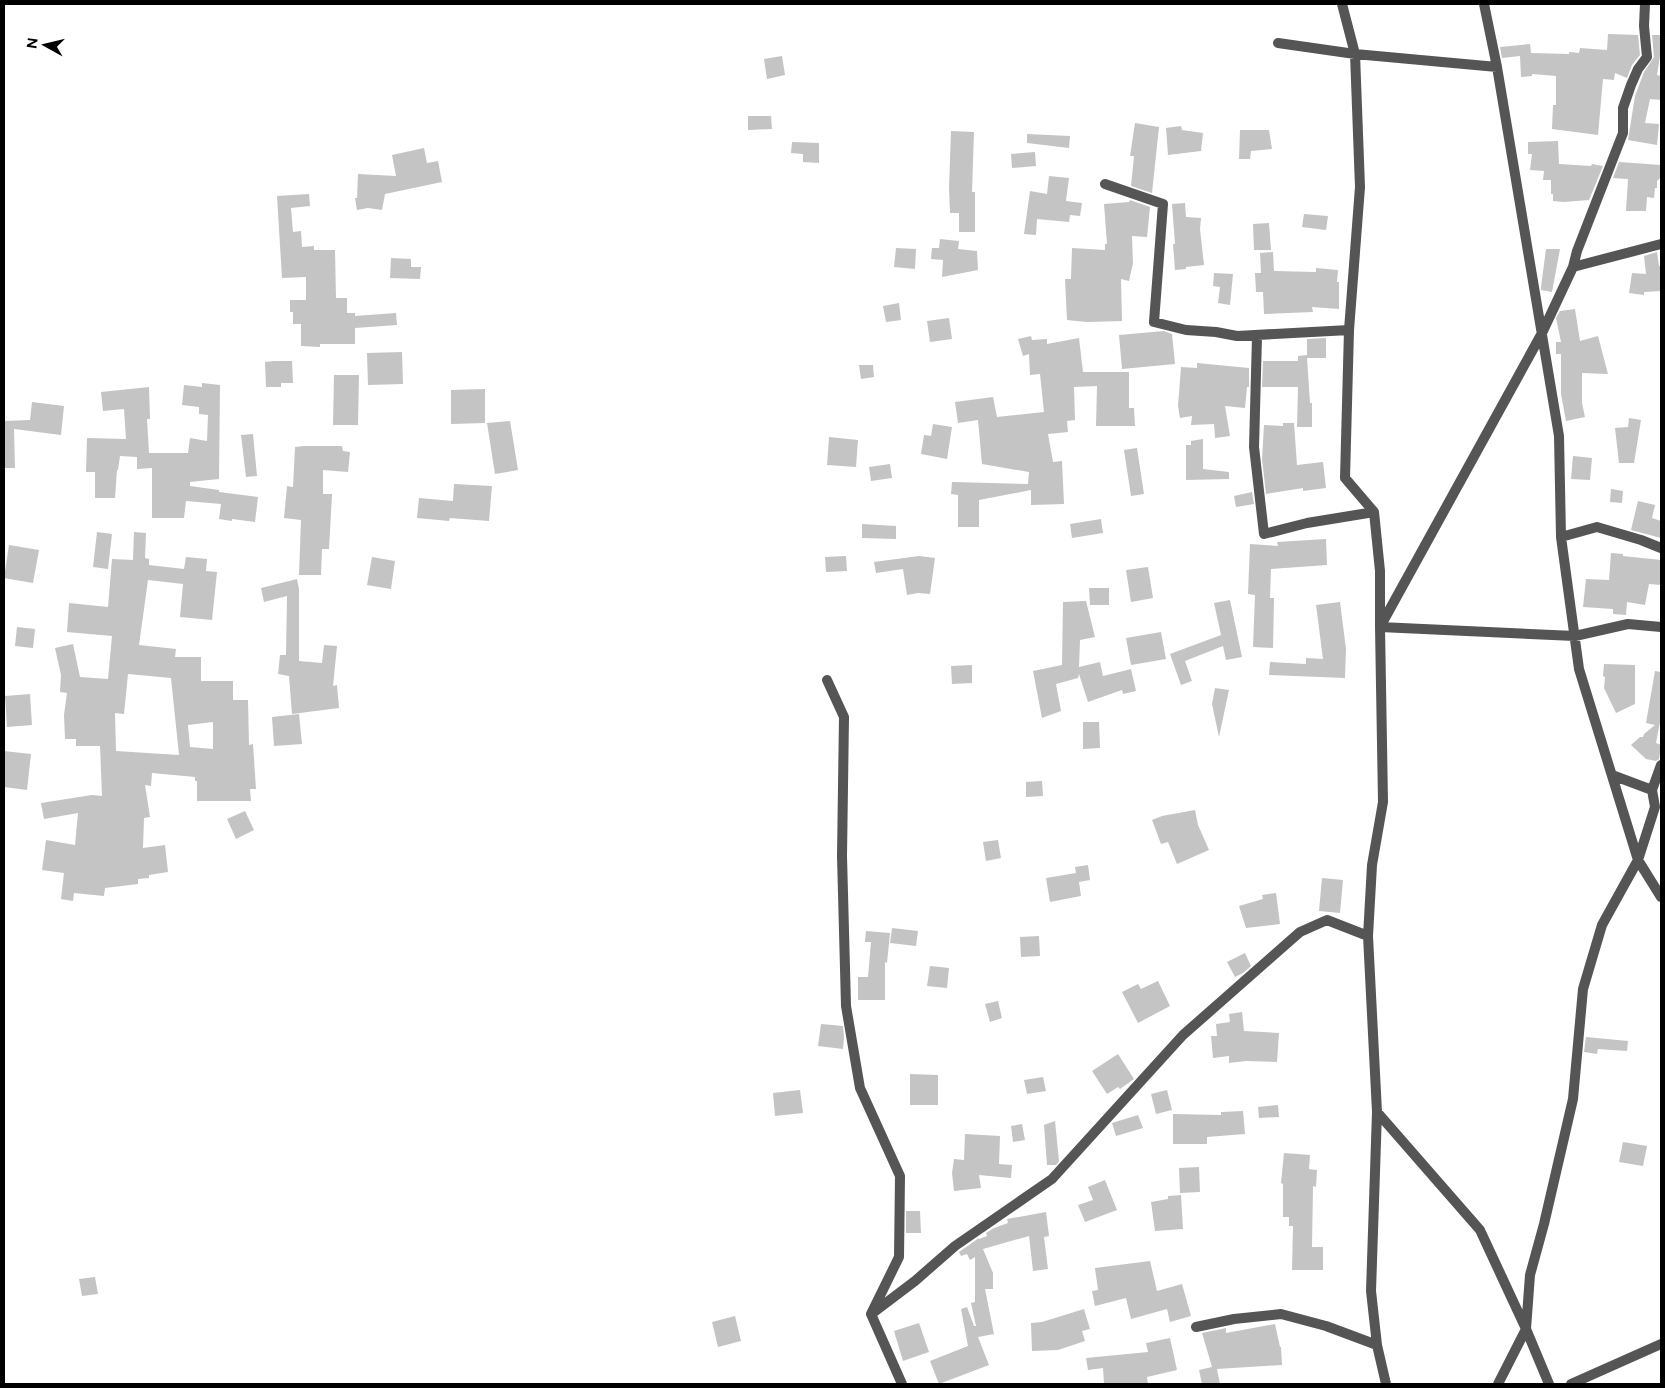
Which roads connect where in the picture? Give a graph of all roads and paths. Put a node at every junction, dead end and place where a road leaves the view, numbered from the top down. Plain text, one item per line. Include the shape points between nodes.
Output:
1 (1342, 4) edge
2 (1484, 4) edge
3 (1645, 4) edge
4 (1278, 43) dead end
5 (1355, 54) junction
6 (1497, 67) junction
7 (1105, 184) dead end
8 (1661, 244) edge
9 (1574, 267) junction
10 (1350, 330) junction
11 (1542, 333) junction
12 (1257, 336) junction
13 (1374, 512) junction
14 (1561, 537) junction
15 (1661, 548) edge
16 (1380, 627) junction
17 (1661, 627) edge
18 (1575, 636) junction
19 (827, 680) dead end
20 (1661, 765) edge
21 (1612, 775) junction
22 (1652, 790) junction
23 (1658, 806) edge
24 (1638, 860) junction
25 (1661, 897) edge
26 (1368, 936) junction
27 (1377, 1112) junction
28 (871, 1314) junction
29 (1196, 1327) dead end
30 (1526, 1329) junction
31 (1661, 1344) edge
32 (1378, 1345) junction
33 (902, 1384) edge
34 (1386, 1384) edge
35 (1498, 1384) edge
36 (1549, 1384) edge
37 (1571, 1384) edge

1 - 5 street
2 - 6 street
3 - 9 street via 1647,57 1631,85 1624,108 1624,133 1577,251
4 - 5 street
5 - 6 street
5 - 10 street via 1360,187
6 - 11 street
7 - 12 street via 1163,204 1154,322 1186,330
8 - 9 street
9 - 11 street
10 - 12 street
10 - 13 street via 1346,478
11 - 14 street via 1559,436
11 - 16 street
12 - 13 street via 1254,447 1264,534
13 - 16 street via 1380,572
14 - 15 street via 1597,528
14 - 18 street
16 - 18 street
16 - 26 street via 1383,802 1372,865
17 - 18 street via 1628,624
18 - 21 street via 1579,668
19 - 28 street via 844,717 842,856 846,1006 860,1088 900,1176 899,1257
20 - 22 street
21 - 22 street
21 - 24 street
22 - 23 street
23 - 24 street
24 - 25 street
24 - 30 street via 1602,925 1583,989 1573,1099 1530,1275
26 - 27 street
26 - 28 street via 1327,920 1300,932 1184,1035 1052,1179 955,1246
27 - 30 street via 1480,1230
27 - 32 street via 1371,1291
28 - 33 street
29 - 32 street via 1280,1314
30 - 35 street
30 - 36 street
31 - 37 street
32 - 34 street

